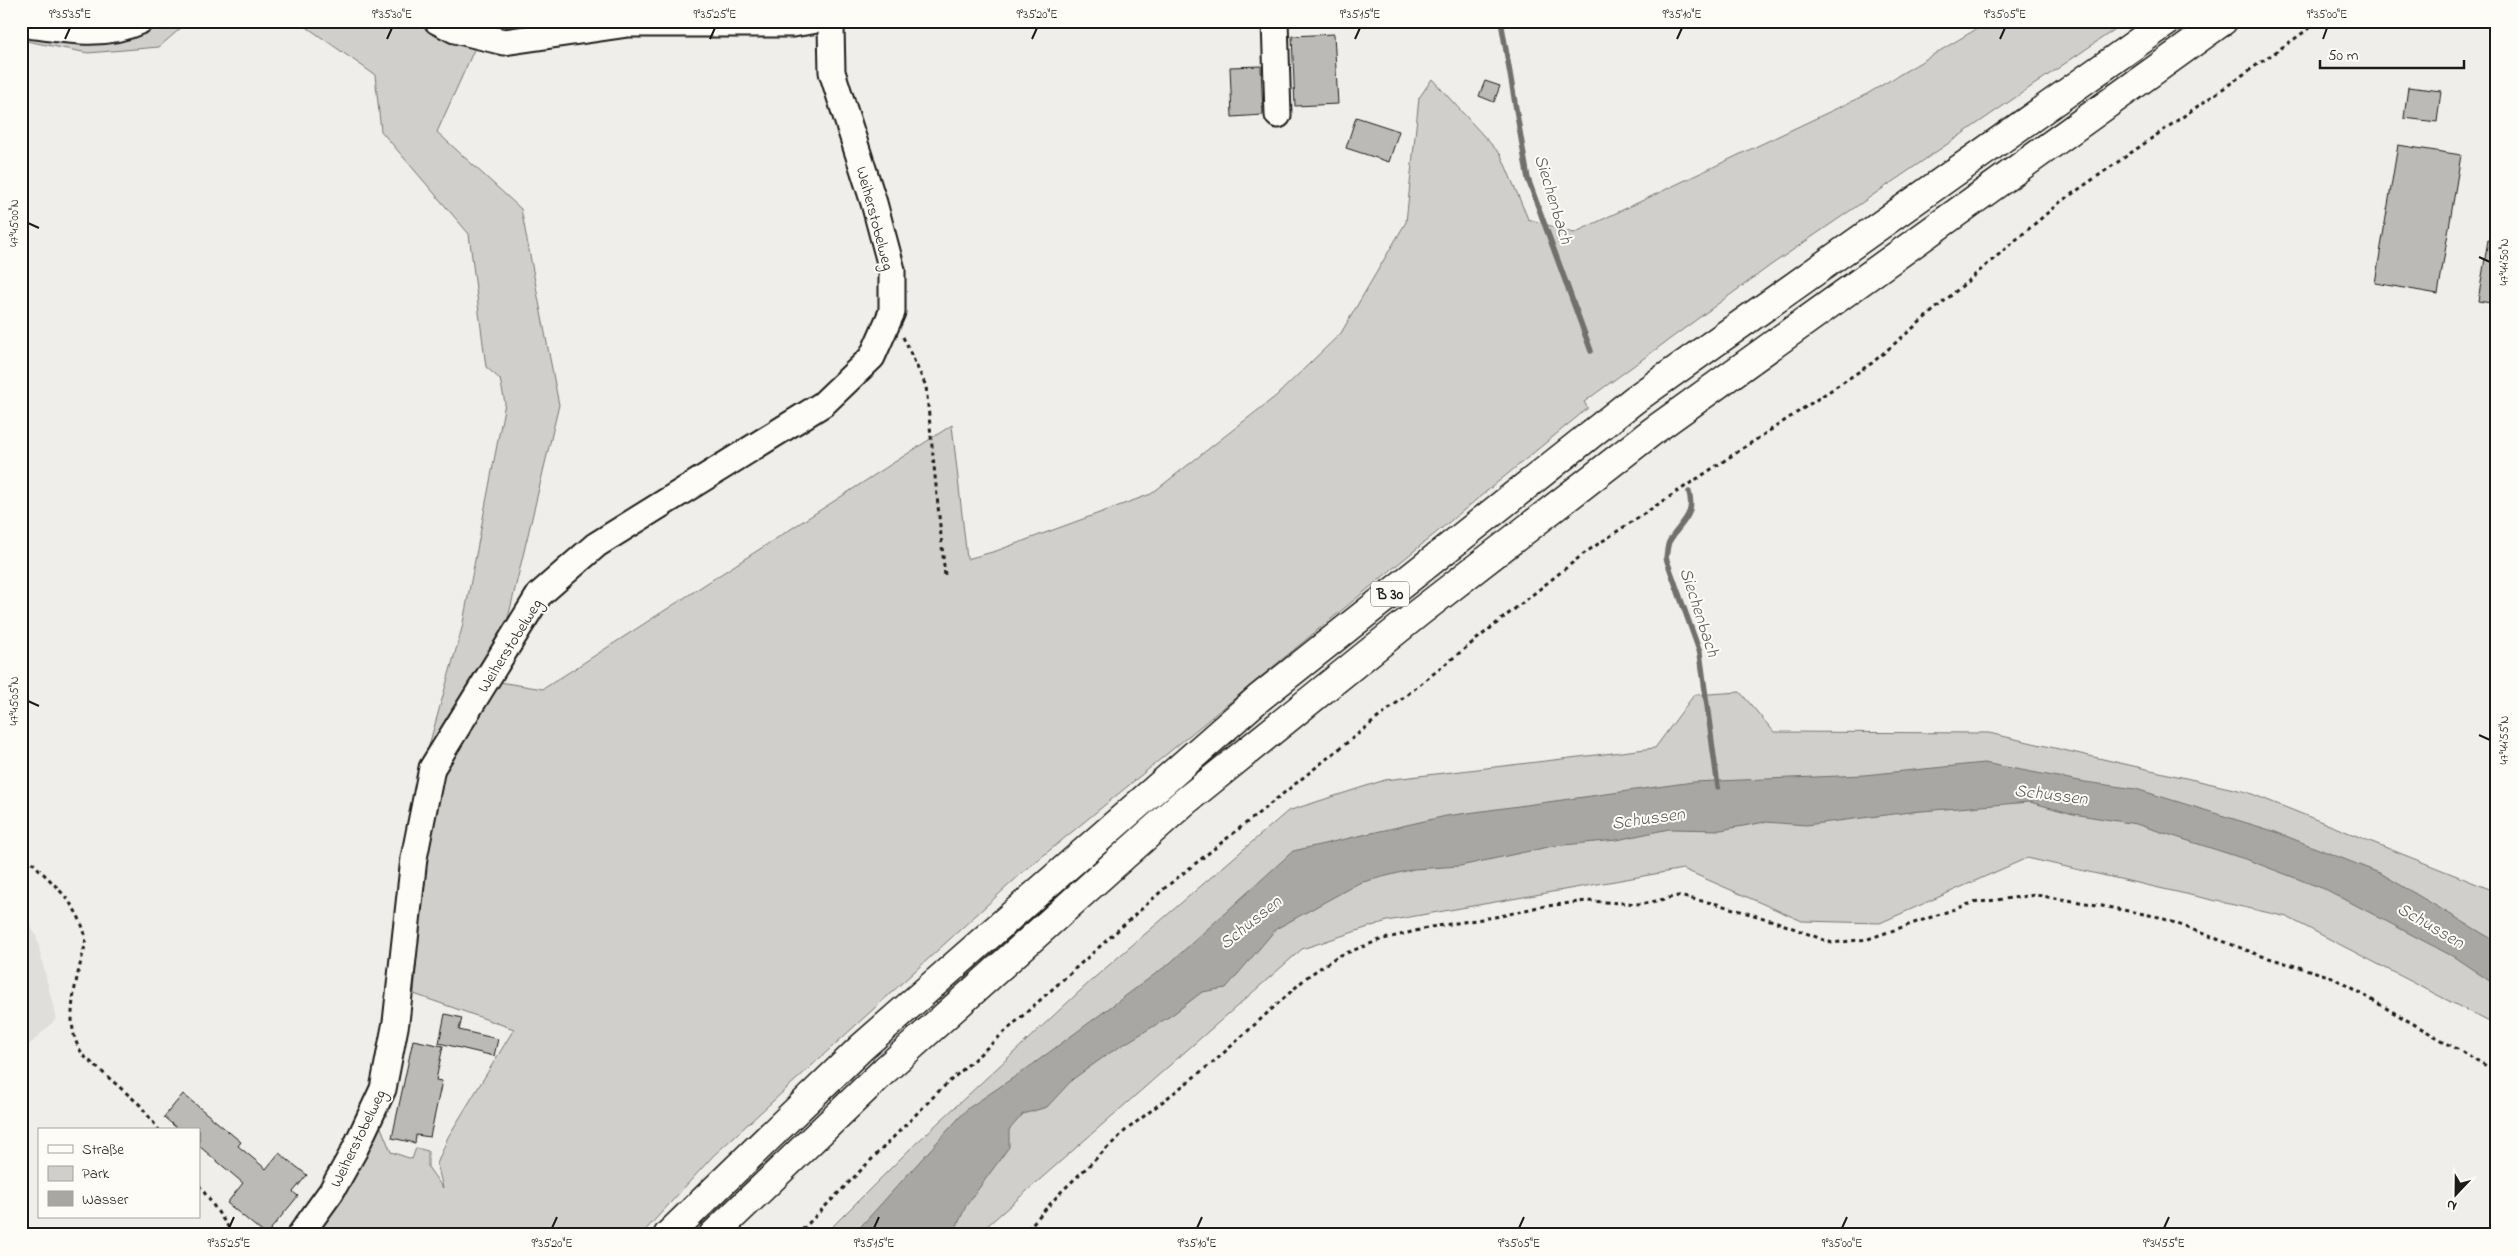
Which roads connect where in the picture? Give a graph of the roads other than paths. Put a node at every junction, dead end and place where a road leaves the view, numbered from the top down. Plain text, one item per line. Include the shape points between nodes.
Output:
1 (140, 21) edge
2 (437, 21) edge
3 (812, 21) edge
4 (834, 21) edge
5 (1275, 21) edge
6 (2168, 21) edge
7 (2223, 21) edge
8 (21, 24) edge
9 (1278, 115) dead end
10 (300, 1235) edge
11 (668, 1235) edge
12 (714, 1235) edge

1 - 8 street via 123,29 84,32
2 - 3 street via 455,30 504,42 628,24 793,24
4 - 10 street, Weiherstobelweg via 831,27 832,72 892,270 892,312 872,357 823,404 596,545 539,595 432,768 414,858 396,1022 383,1089 331,1192
5 - 9 street
6 - 11 highway, B 30 via 1634,400 1259,698 862,1047
7 - 12 highway, B 30 via 1653,431 1416,614 1183,803 885,1070

